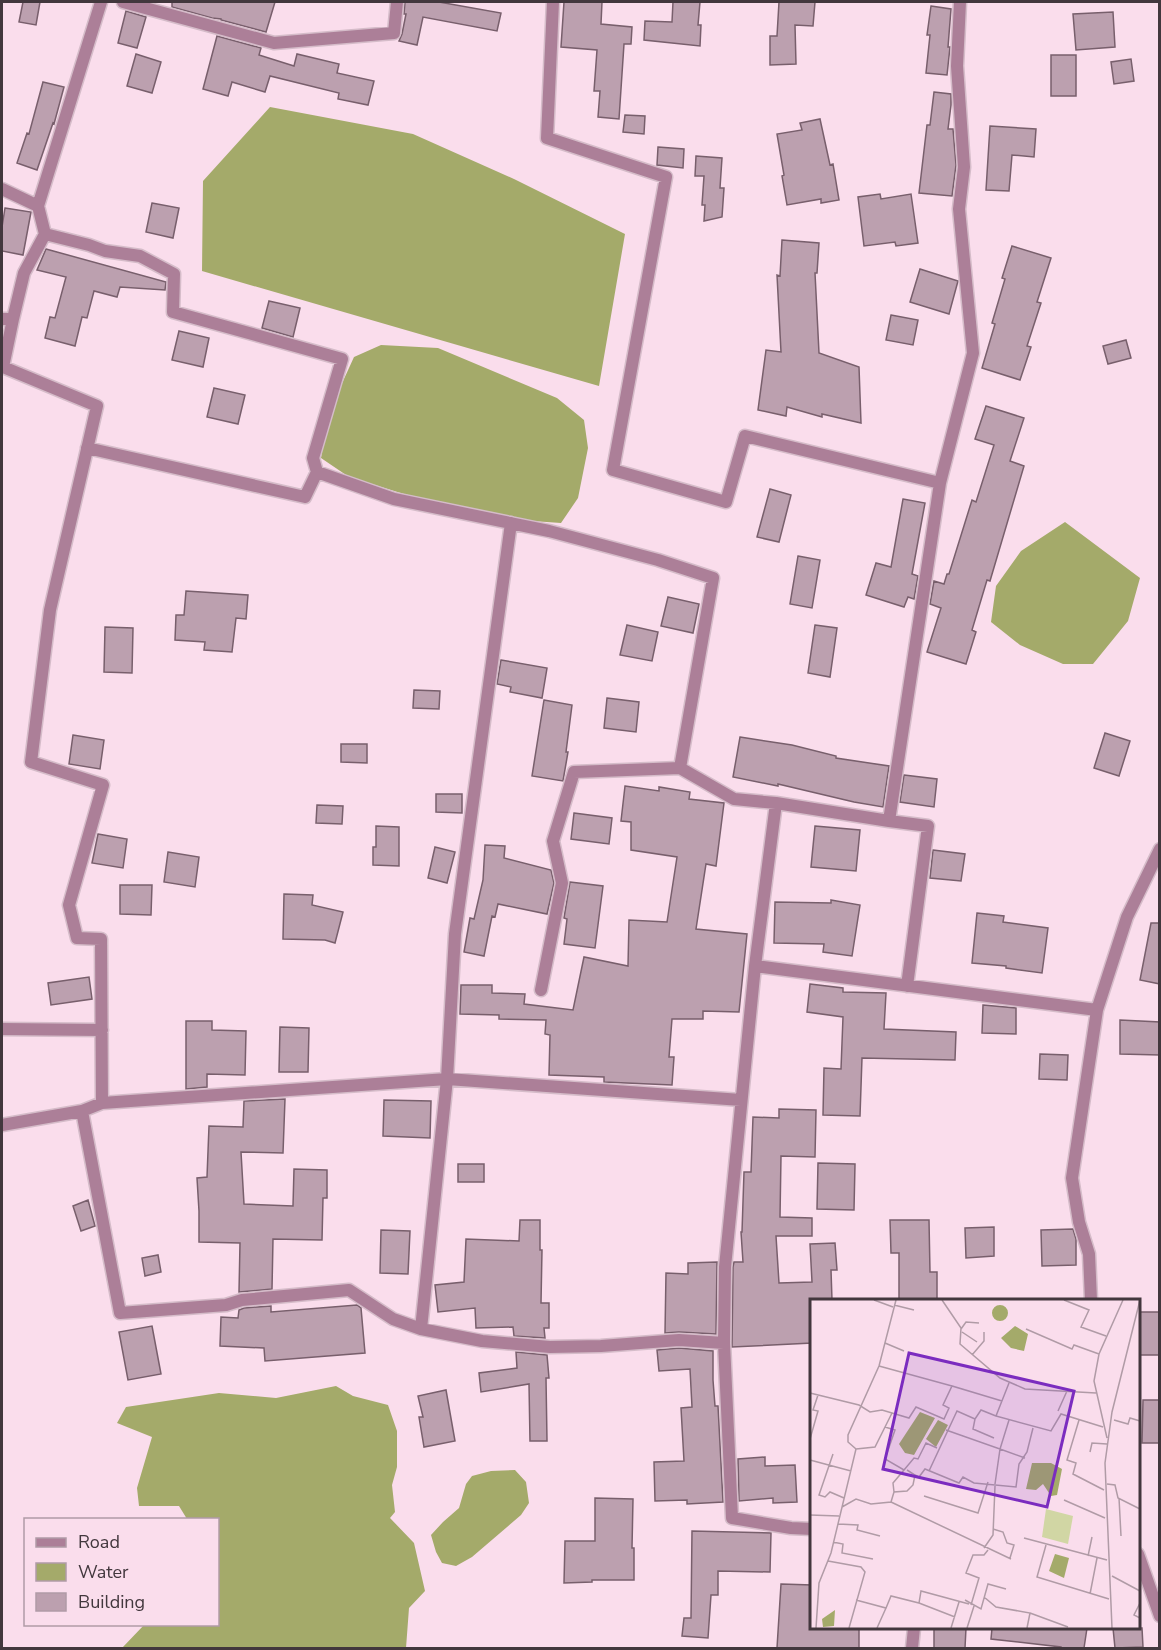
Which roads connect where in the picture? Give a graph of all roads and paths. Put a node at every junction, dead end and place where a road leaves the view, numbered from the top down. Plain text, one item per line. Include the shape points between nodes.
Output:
1 (101, 2) edge
2 (123, 2) edge
3 (397, 2) edge
4 (553, 2) edge
5 (960, 2) edge
6 (2, 189) edge
7 (38, 206) junction
8 (45, 234) junction
9 (7, 319) edge
10 (87, 448) junction
11 (317, 472) junction
12 (940, 483) junction
13 (511, 523) junction
14 (680, 768) junction
15 (777, 803) junction
16 (889, 821) junction
17 (1160, 849) edge
18 (754, 966) junction
19 (907, 986) junction
20 (541, 990) dead end
21 (1097, 1010) junction
22 (2, 1029) edge
23 (102, 1030) junction
24 (447, 1079) junction
25 (741, 1100) junction
26 (102, 1103) junction
27 (82, 1111) junction
28 (2, 1125) edge
29 (1090, 1299) edge
30 (421, 1329) junction
31 (724, 1343) junction
32 (810, 1529) edge
33 (1140, 1565) edge
34 (1144, 1587) edge
35 (1160, 1616) edge
36 (914, 1629) edge
37 (912, 1648) edge

1 - 7 street
2 - 3 street via 274,43 394,33
4 - 12 street via 547,138 666,177 613,470 726,502 745,436
5 - 12 street via 957,66 964,167 959,208 973,353
6 - 7 street
7 - 8 street
8 - 9 street via 24,273
8 - 11 street via 105,251 140,256 174,274 173,312 342,359 313,458
9 - 10 street via 3,367 97,406
10 - 11 street via 305,497
10 - 23 street via 50,610 31,762 103,785 69,905 77,938 101,939
11 - 13 street via 394,499
12 - 16 street
13 - 14 street via 713,578
13 - 24 street via 455,934
14 - 15 street via 734,799
14 - 20 street via 574,772 554,841 562,883
15 - 16 street
15 - 18 street
16 - 19 street via 928,826
17 - 21 street via 1127,917
18 - 19 street
18 - 25 street
19 - 21 street
21 - 29 street via 1072,1178 1089,1254
22 - 23 street
23 - 26 street
24 - 25 street
24 - 26 street
24 - 30 street
25 - 31 street via 727,1241
26 - 27 street
27 - 28 street
27 - 30 street via 120,1313 349,1290 393,1319
30 - 31 street via 482,1341 550,1347 679,1340
31 - 32 street via 732,1518
33 - 34 street
34 - 35 street
36 - 37 street

